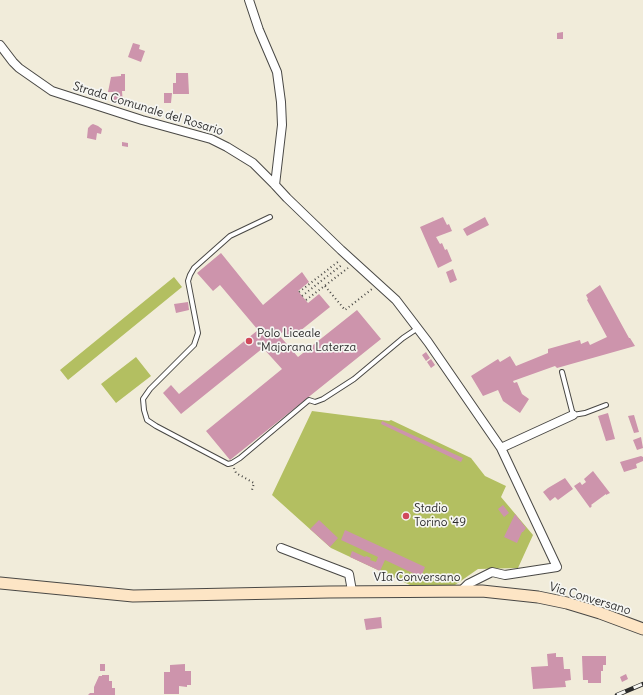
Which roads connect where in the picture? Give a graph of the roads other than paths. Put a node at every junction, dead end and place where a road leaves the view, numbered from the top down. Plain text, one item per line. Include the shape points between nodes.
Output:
1 (249, 0) edge
2 (0, 46) edge
3 (275, 185) junction
4 (270, 217) dead end
5 (418, 328) junction
6 (562, 372) dead end
7 (606, 405) dead end
8 (573, 415) junction
9 (501, 448) junction
10 (281, 548) dead end
11 (0, 584) edge
12 (352, 591) junction
13 (461, 591) junction
14 (505, 592) joint
15 (643, 629) edge

1 - 3 street via 277,72 282,102
2 - 3 street, Strada Comunale del Rosario via 19,68 52,91 211,139 253,164
3 - 5 street, Strada Comunale del Rosario via 396,300
4 - 5 lane via 230,236 194,268 188,281 198,333 194,345 150,388 143,400 147,420 228,464 232,463 309,400 315,402 322,399 354,379
5 - 9 street, Strada Comunale del Rosario
6 - 8 lane
7 - 8 lane
8 - 9 street
9 - 13 street, Strada Comunale del Rosario via 557,567 505,575 492,572 468,584
10 - 12 street via 349,574
11 - 12 main road, VIa Conversano via 133,596
12 - 13 main road, VIa Conversano
13 - 14 main road, VIa Conversano
14 - 15 main road, Via Conversano via 567,603

